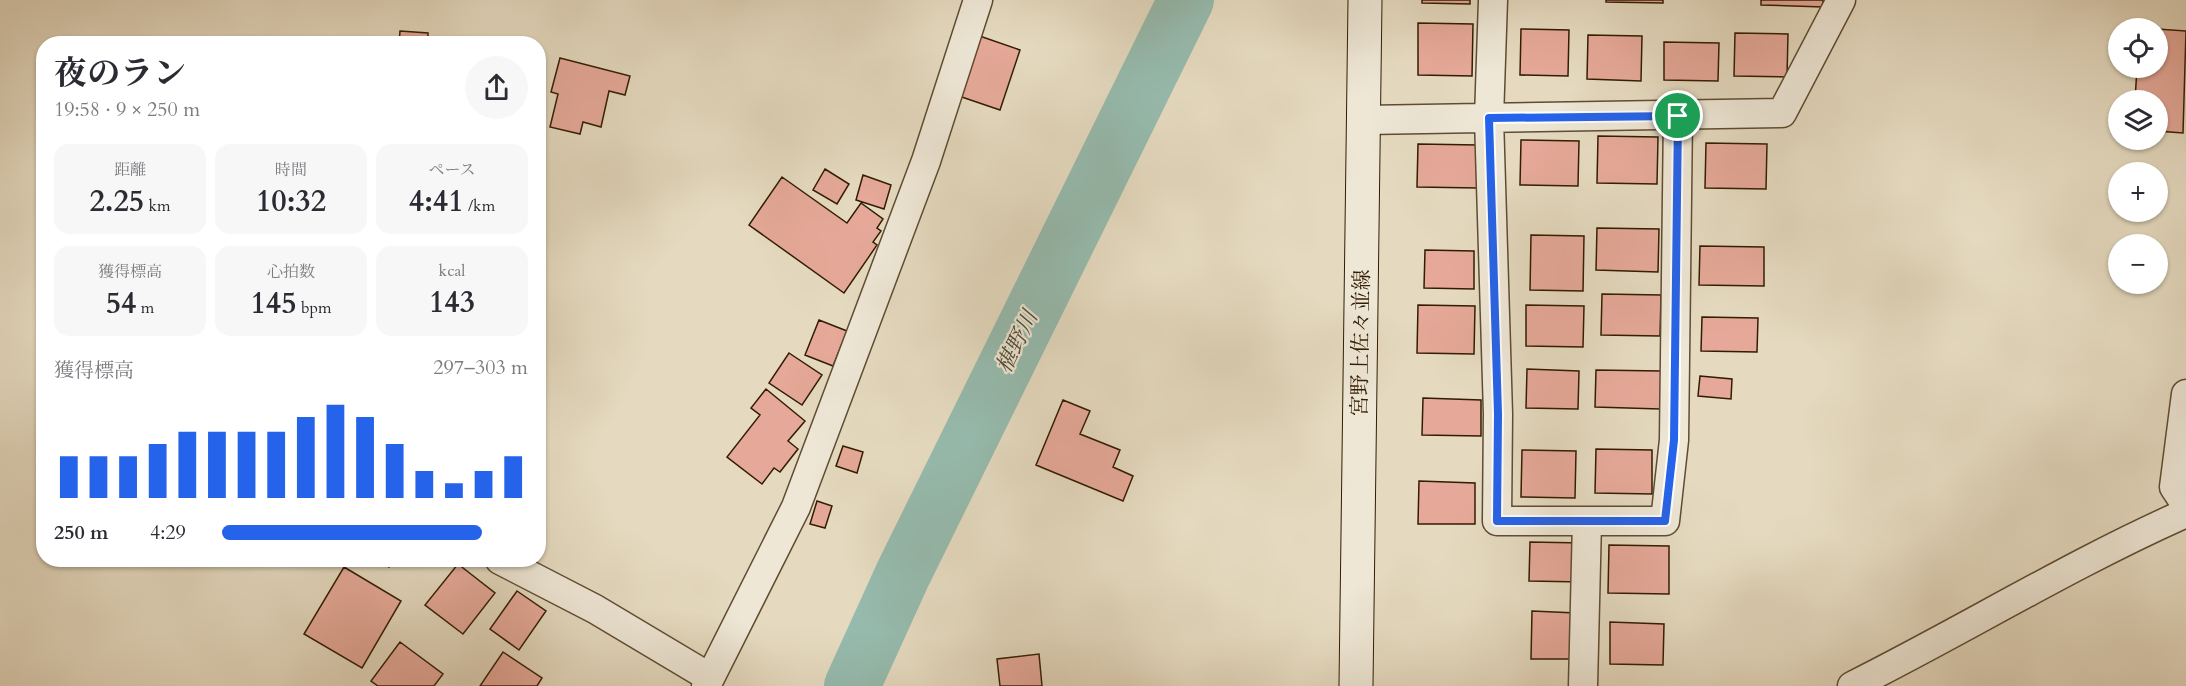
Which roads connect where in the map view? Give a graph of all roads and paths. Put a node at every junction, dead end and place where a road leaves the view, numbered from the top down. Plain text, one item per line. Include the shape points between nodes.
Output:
1 (978, 0) edge
2 (1365, 0) edge
3 (1493, 0) edge
4 (1841, 0) edge
5 (1678, 116) junction
6 (1489, 118) junction
7 (1365, 120) junction
8 (2186, 394) edge
9 (2186, 505) edge
10 (2186, 513) edge
11 (1587, 521) junction
12 (514, 567) edge
13 (708, 681) edge
14 (1356, 686) edge
15 (1583, 686) edge
16 (1852, 686) edge

1 - 13 street via 926,161 796,507
2 - 7 main road, 宮野上佐々並線
3 - 6 street
4 - 5 street via 1782,113
5 - 6 street
5 - 11 street via 1674,440 1665,521
6 - 7 street
6 - 11 street via 1498,414 1497,521
7 - 14 main road, 宮野上佐々並線
8 - 9 street via 2174,486
10 - 16 street via 2045,582
11 - 15 street
12 - 13 street via 595,609

